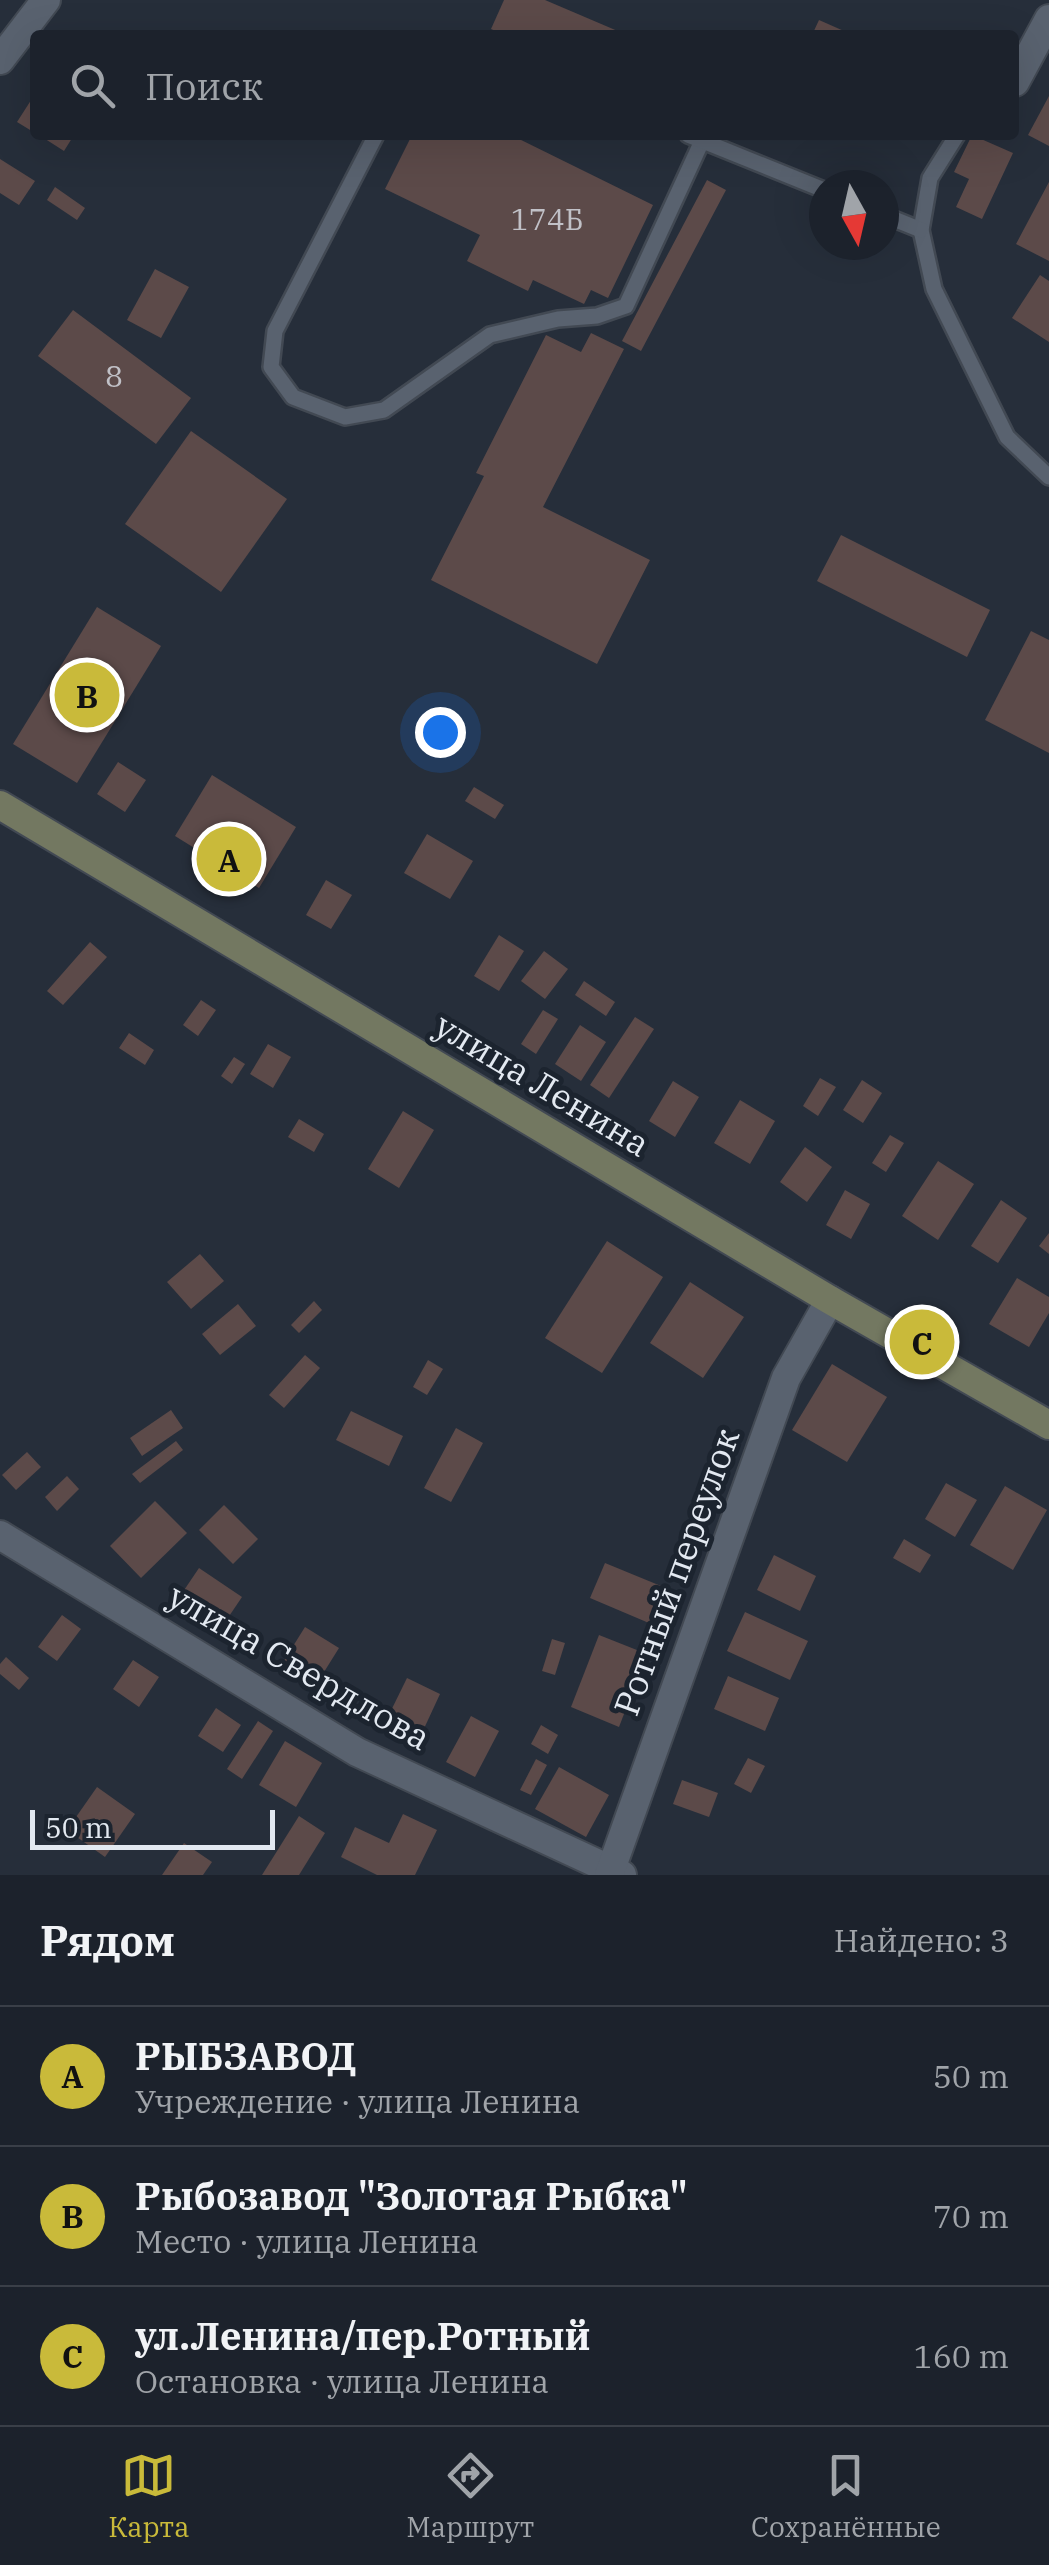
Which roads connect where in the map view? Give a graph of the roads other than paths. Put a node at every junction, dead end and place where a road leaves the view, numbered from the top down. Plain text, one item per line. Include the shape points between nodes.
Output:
1 (46, 0) edge
2 (1049, 19) edge
3 (0, 60) edge
4 (1019, 73) edge
5 (373, 140) edge
6 (694, 140) edge
7 (700, 140) edge
8 (954, 140) edge
9 (809, 184) edge
10 (899, 221) edge
11 (921, 230) junction
12 (1049, 478) edge
13 (0, 805) edge
14 (830, 1300) junction
15 (1049, 1425) edge
16 (0, 1535) edge
17 (614, 1873) edge

1 - 3 street
2 - 4 street
5 - 6 lane via 275,331 271,366 293,397 345,418 384,410 490,334 626,306
7 - 9 lane
8 - 11 lane via 930,178
10 - 11 lane
11 - 12 lane via 934,289 1007,436
13 - 14 main road, улица Ленина
14 - 15 main road, улица Ленина
14 - 17 street, Ротный переулок via 786,1378
16 - 17 street, улица Свердлова via 357,1752

